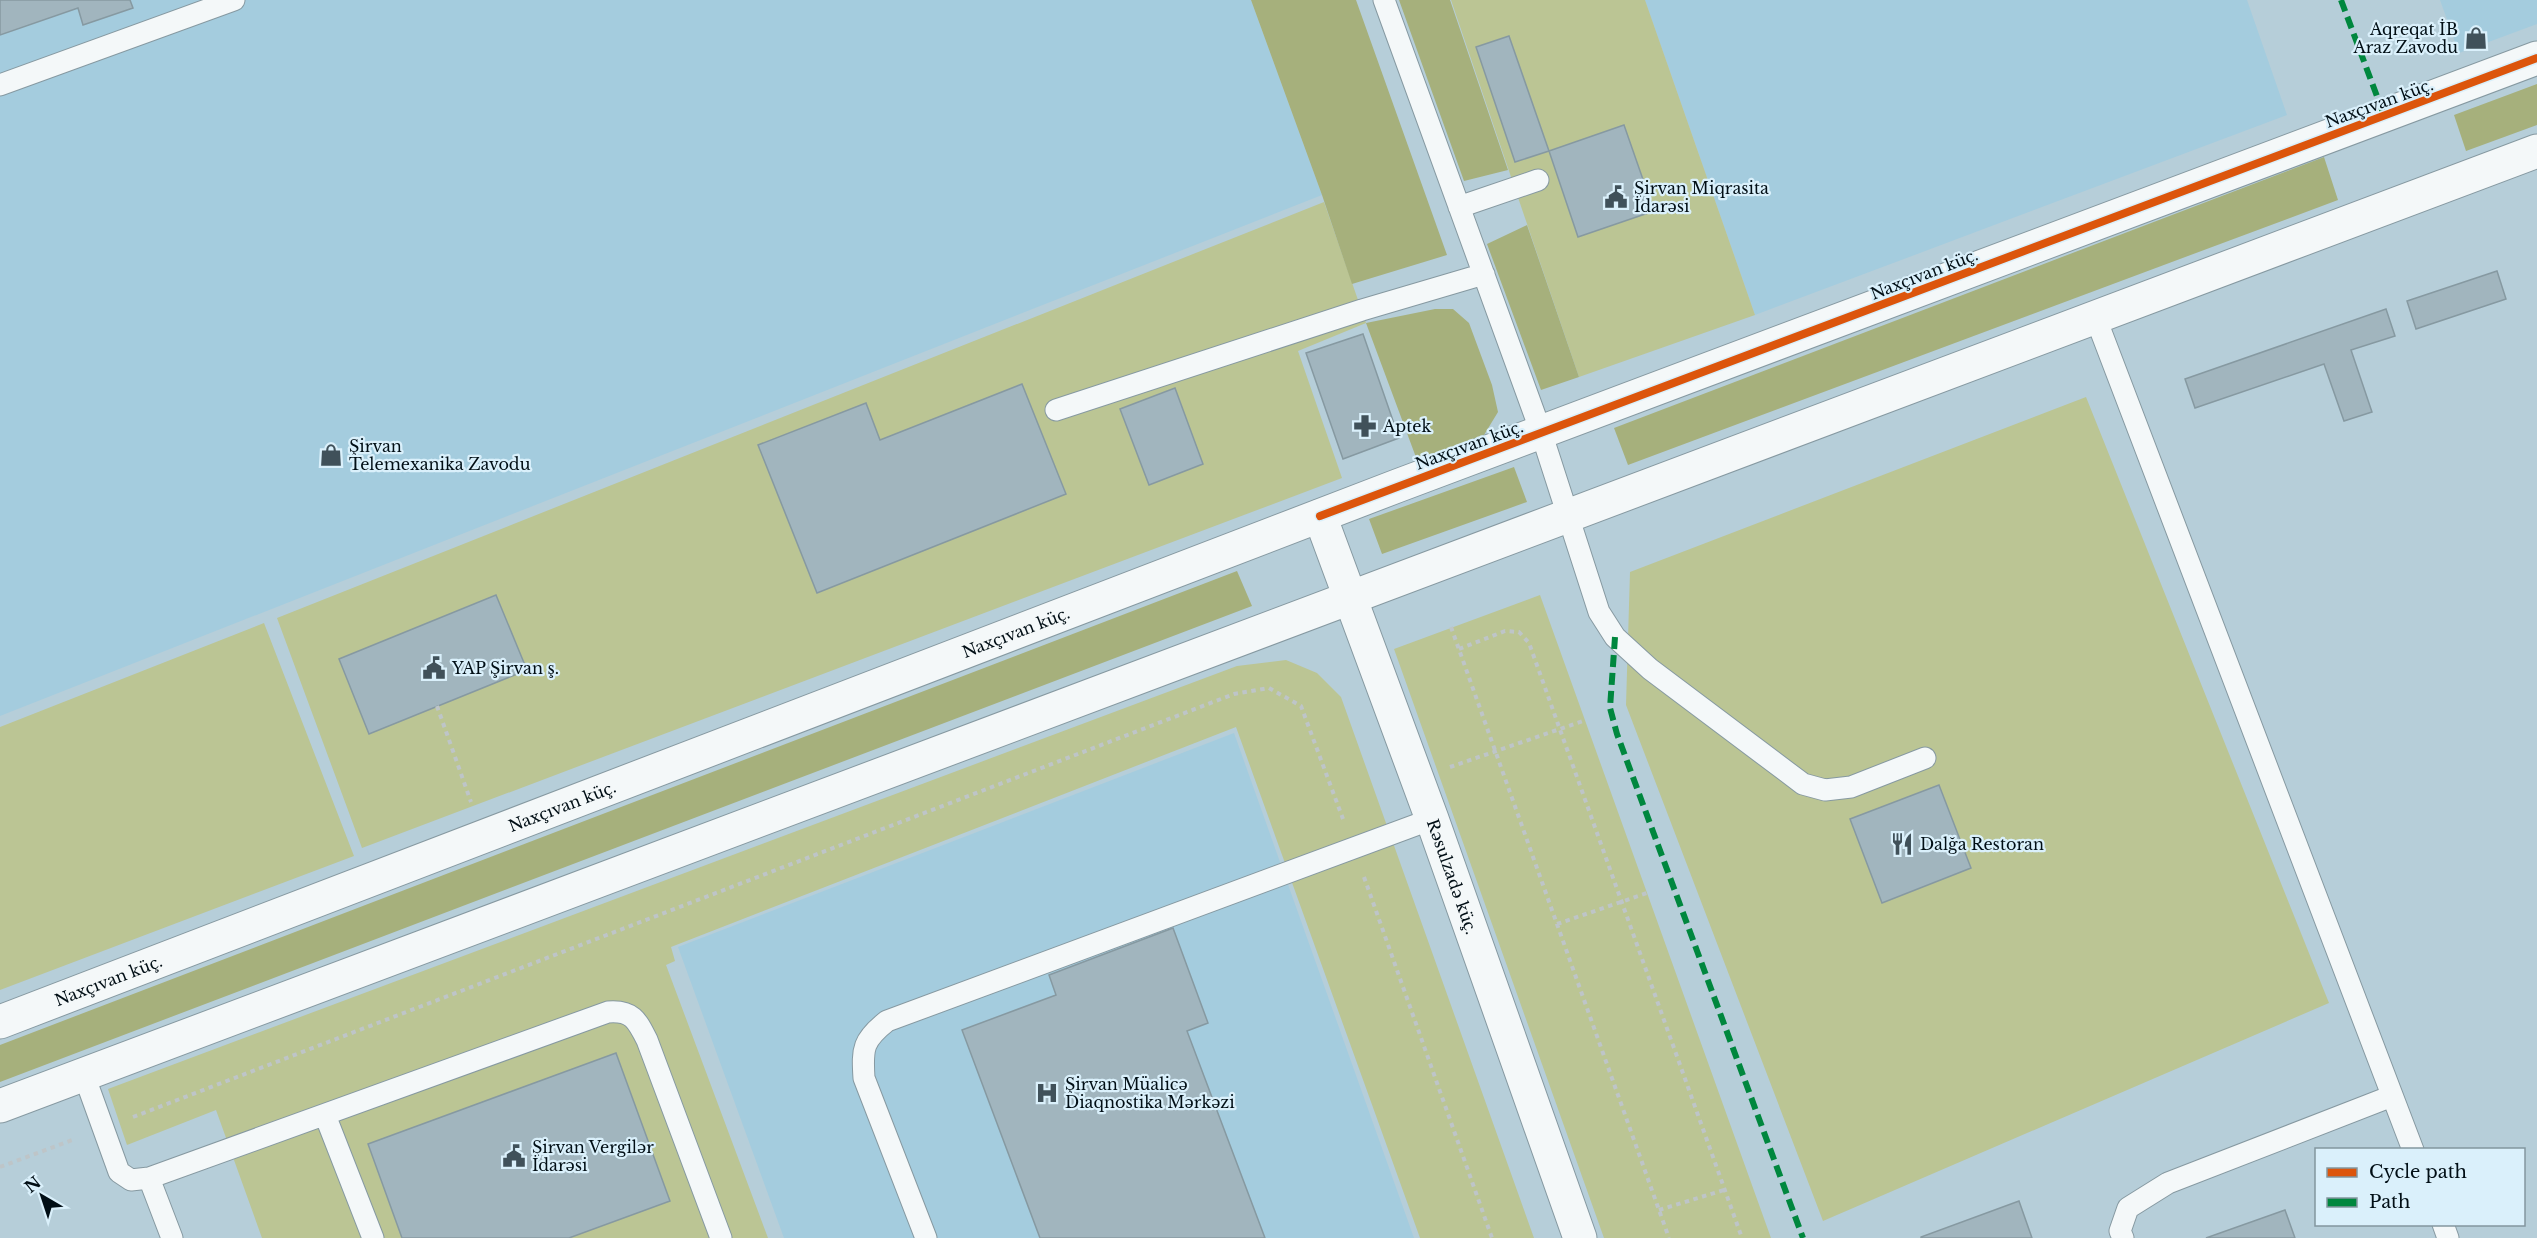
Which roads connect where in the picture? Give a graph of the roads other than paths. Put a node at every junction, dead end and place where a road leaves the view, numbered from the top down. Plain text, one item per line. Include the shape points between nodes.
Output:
1 (234, 0) edge
2 (1384, 0) edge
3 (2537, 58) edge
4 (0, 85) edge
5 (2537, 151) edge
6 (1538, 180) dead end
7 (1459, 207) junction
8 (1484, 274) junction
9 (2095, 316) junction
10 (1056, 410) dead end
11 (1541, 432) junction
12 (1568, 514) junction
13 (1320, 516) junction
14 (1350, 597) junction
15 (1925, 758) dead end
16 (1431, 819) junction
17 (0, 1022) edge
18 (84, 1075) junction
19 (2392, 1096) junction
20 (0, 1106) edge
21 (325, 1115) junction
22 (2413, 1148) edge
23 (149, 1178) junction
24 (172, 1238) edge
25 (373, 1238) edge
26 (721, 1238) edge
27 (926, 1238) edge
28 (1580, 1238) edge
29 (2122, 1238) edge

1 - 4 lane
2 - 7 lane
3 - 11 main road, Naxçıvan küç.
5 - 9 main road
6 - 7 lane
7 - 8 lane
8 - 10 lane
8 - 11 lane
9 - 12 main road
9 - 19 lane
11 - 12 lane
11 - 13 main road, Naxçıvan küç.
12 - 14 main road
12 - 15 lane via 1599,612 1615,637 1650,669 1803,784 1825,790 1851,787
13 - 14 main road, Rəsulzadə küç.
13 - 17 main road, Naxçıvan küç.
14 - 16 main road, Rəsulzadə küç.
14 - 18 main road
16 - 27 lane via 887,1021 869,1035 862,1052 864,1078
16 - 28 main road, Rəsulzadə küç.
18 - 20 main road
18 - 23 lane via 119,1172 131,1180
19 - 22 lane
19 - 29 lane via 2168,1183 2128,1208 2120,1231
21 - 23 lane
21 - 25 lane
21 - 26 lane via 608,1012 623,1011 637,1020 647,1040
23 - 24 lane

